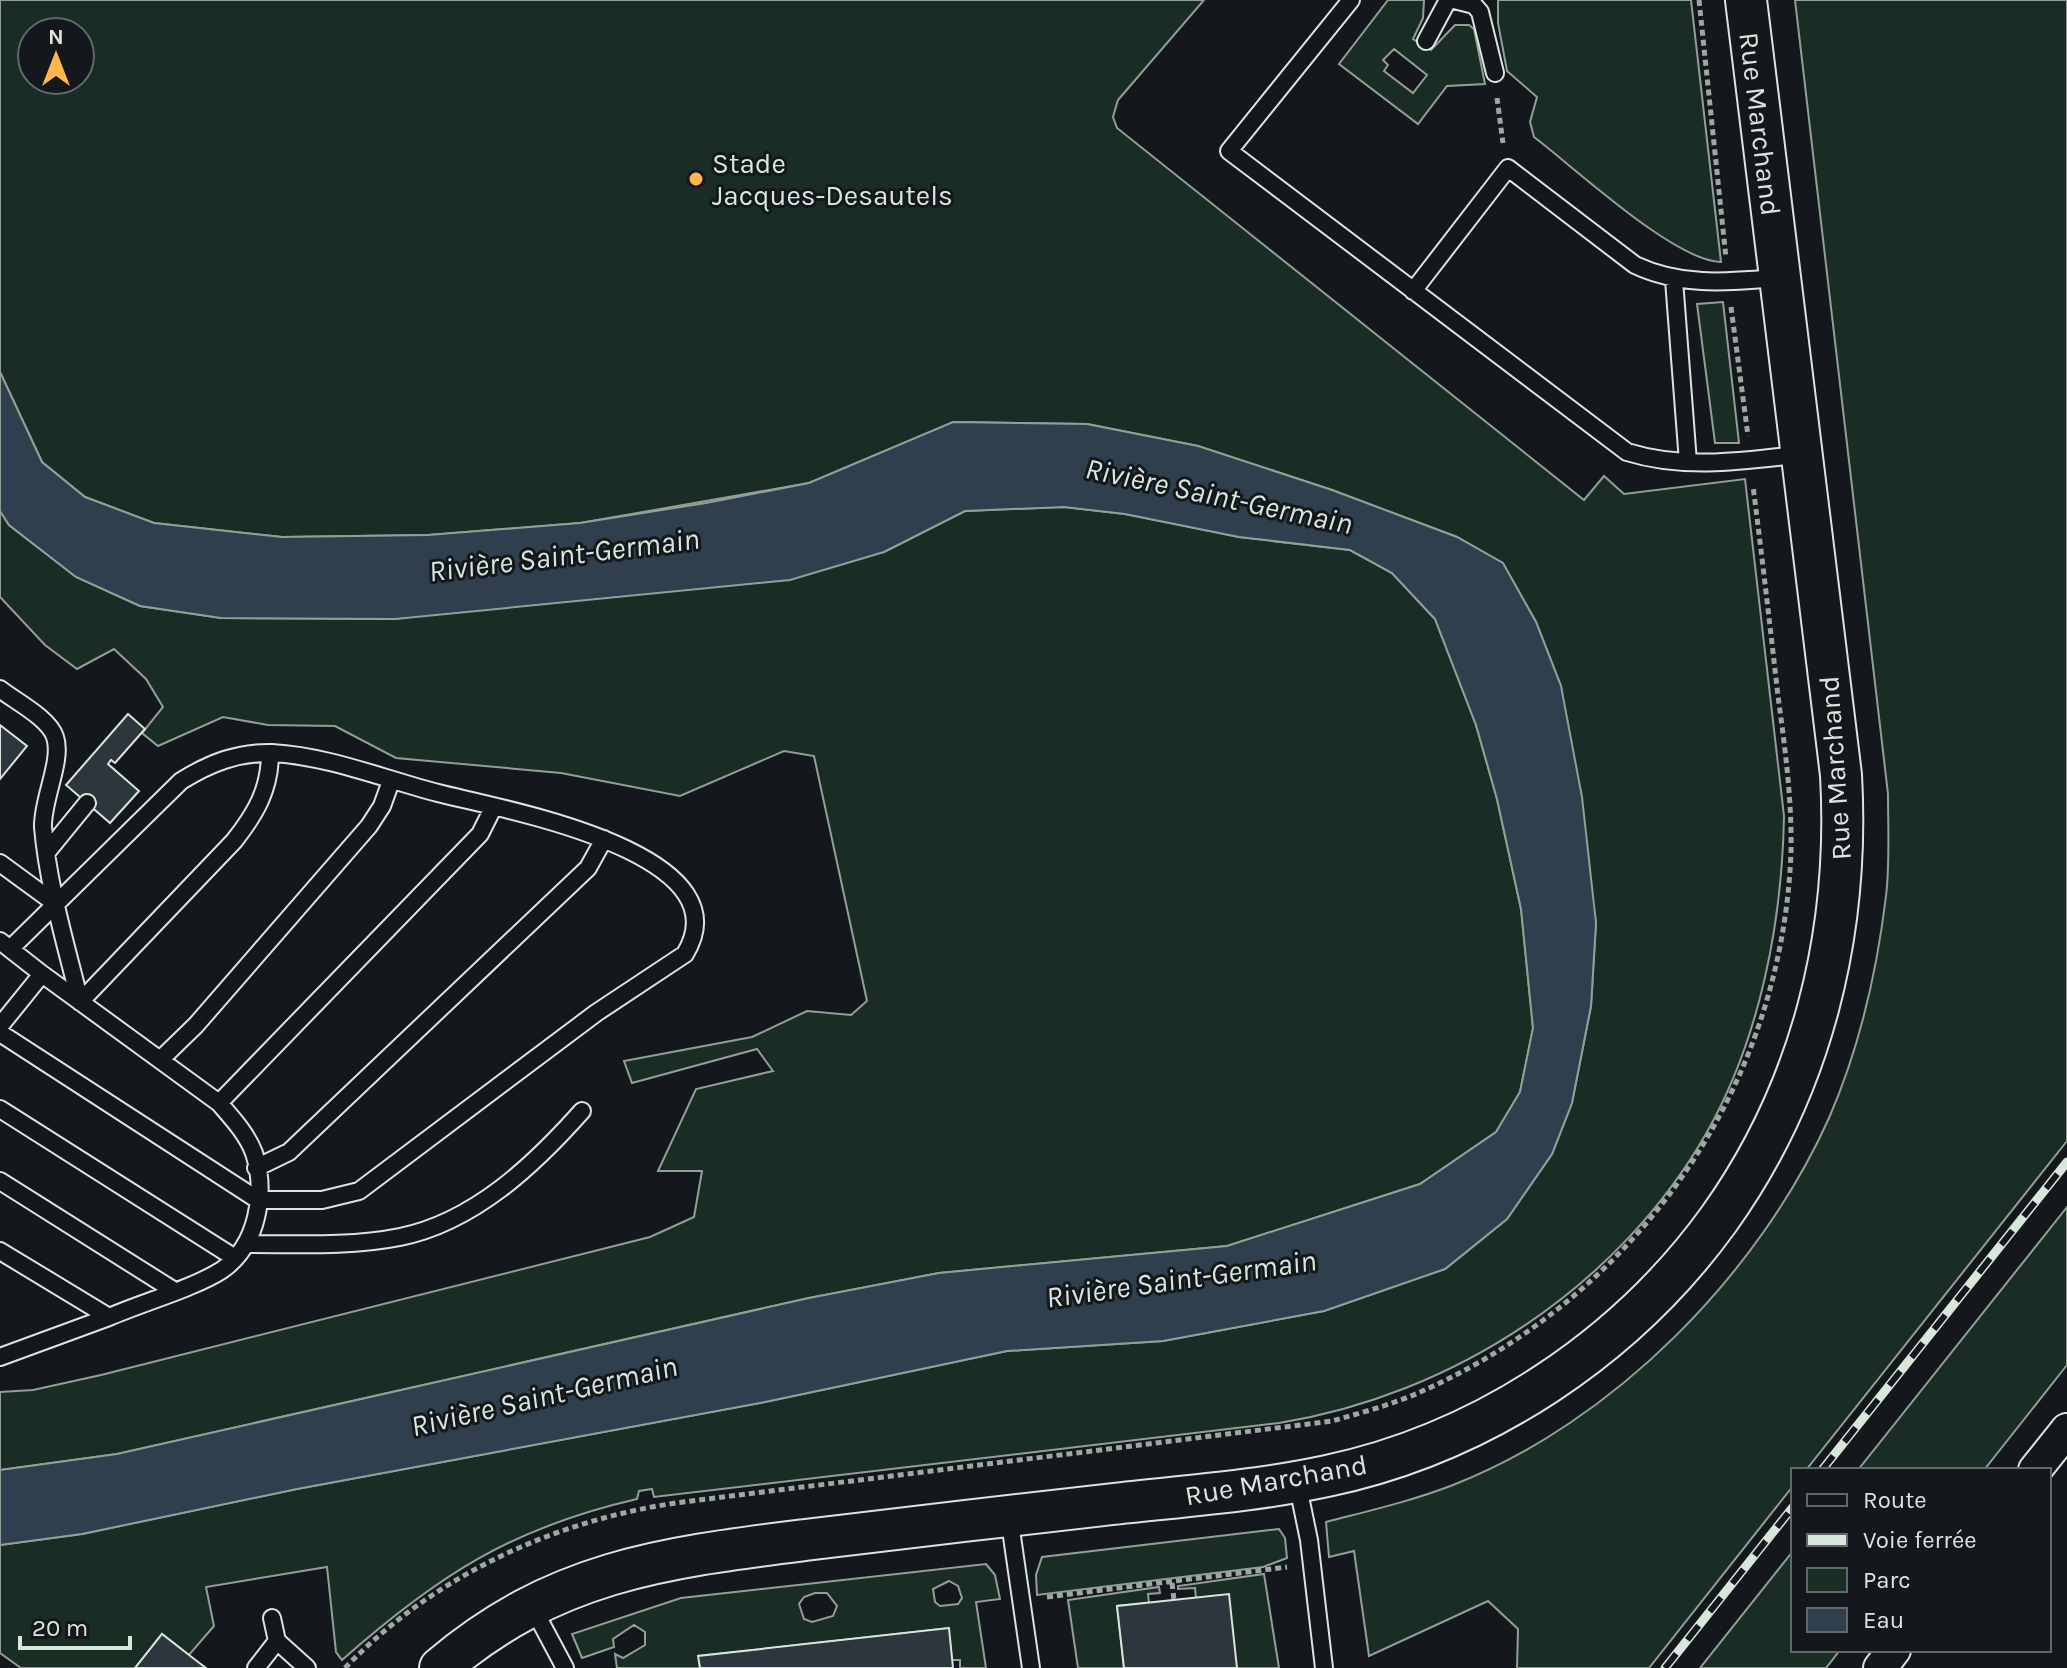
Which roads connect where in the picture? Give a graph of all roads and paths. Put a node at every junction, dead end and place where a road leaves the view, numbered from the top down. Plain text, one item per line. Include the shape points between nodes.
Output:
1 (1351, 0) edge
2 (1451, 0) edge
3 (1699, 0) edge
4 (1746, 0) edge
5 (1426, 41) dead end
6 (1495, 73) joint
7 (1508, 168) junction
8 (1727, 264) dead end
9 (1780, 278) junction
10 (1674, 280) junction
11 (1413, 291) junction
12 (1730, 301) dead end
13 (1749, 442) dead end
14 (1803, 454) junction
15 (1688, 462) junction
16 (1753, 480) dead end
17 (0, 689) edge
18 (270, 753) junction
19 (391, 781) junction
20 (87, 803) dead end
21 (493, 808) junction
22 (604, 839) junction
23 (47, 852) junction
24 (0, 863) edge
25 (56, 904) junction
26 (5, 945) edge
27 (42, 974) junction
28 (80, 1002) junction
29 (0, 1026) edge
30 (0, 1033) edge
31 (160, 1060) junction
32 (219, 1103) junction
33 (0, 1109) edge
34 (582, 1111) dead end
35 (256, 1168) junction
36 (0, 1181) edge
37 (258, 1200) junction
38 (247, 1244) junction
39 (0, 1251) edge
40 (235, 1258) junction
41 (173, 1290) junction
42 (109, 1317) junction
43 (0, 1357) edge
44 (2067, 1430) edge
45 (2037, 1468) edge
46 (1297, 1482) junction
47 (1009, 1516) junction
48 (1262, 1571) dead end
49 (1172, 1583) junction
50 (1066, 1595) dead end
51 (1174, 1600) dead end
52 (531, 1605) junction
53 (272, 1618) dead end
54 (277, 1641) junction
55 (1892, 1652) edge
56 (256, 1668) edge
57 (307, 1668) edge
58 (345, 1668) edge
59 (440, 1668) edge
60 (565, 1668) edge
61 (1031, 1668) edge
62 (1324, 1668) edge
63 (1880, 1668) edge

1 - 11 lane via 1229,151
2 - 5 lane
2 - 6 lane via 1474,5 1480,12
3 - 8 path, Rue Marchand
4 - 9 street, Rue Marchand
6 - 7 path
7 - 10 lane via 1635,265
7 - 11 lane
9 - 10 lane
9 - 14 street, Rue Marchand
10 - 15 lane
11 - 15 lane via 1616,446 1640,456
12 - 13 path
14 - 15 lane
14 - 46 street, Rue Marchand via 1841,775 1842,861 1837,925 1817,1014 1774,1128 1731,1203 1680,1268 1607,1339 1565,1371 1437,1442
16 - 58 path, Rue Marchand via 1791,817 1789,882 1773,980 1742,1069 1703,1149 1639,1234 1588,1286 1531,1330 1454,1377 1332,1421 611,1515 537,1539 465,1575 398,1621
17 - 23 lane via 55,736 43,823
18 - 19 lane via 333,762
18 - 25 lane via 232,756 181,781
18 - 28 lane via 270,775 247,824
19 - 21 lane
19 - 31 lane via 369,826
20 - 23 lane
21 - 22 lane
21 - 32 lane via 480,834
22 - 35 lane via 588,868 289,1152
22 - 37 lane via 655,864 679,885 694,923 685,954 596,1013 359,1191 322,1200
23 - 25 lane
24 - 25 lane
25 - 26 lane
25 - 28 lane
26 - 27 lane
27 - 28 lane
27 - 29 lane
28 - 31 lane
30 - 37 lane
31 - 32 lane
32 - 35 lane via 244,1135
33 - 40 lane
34 - 38 lane via 506,1186 446,1223 351,1244
35 - 37 lane
36 - 41 lane
37 - 38 lane
38 - 40 lane
39 - 42 lane
40 - 41 lane via 219,1272
41 - 42 lane
42 - 43 lane
44 - 45 street
46 - 47 street, Rue Marchand
46 - 62 lane
47 - 52 street, Rue Marchand via 683,1556 596,1577
47 - 61 lane
48 - 49 path
49 - 50 path
49 - 51 path
52 - 59 street, Rue Marchand
52 - 60 lane
53 - 54 lane
54 - 56 lane
54 - 57 lane
55 - 63 street

